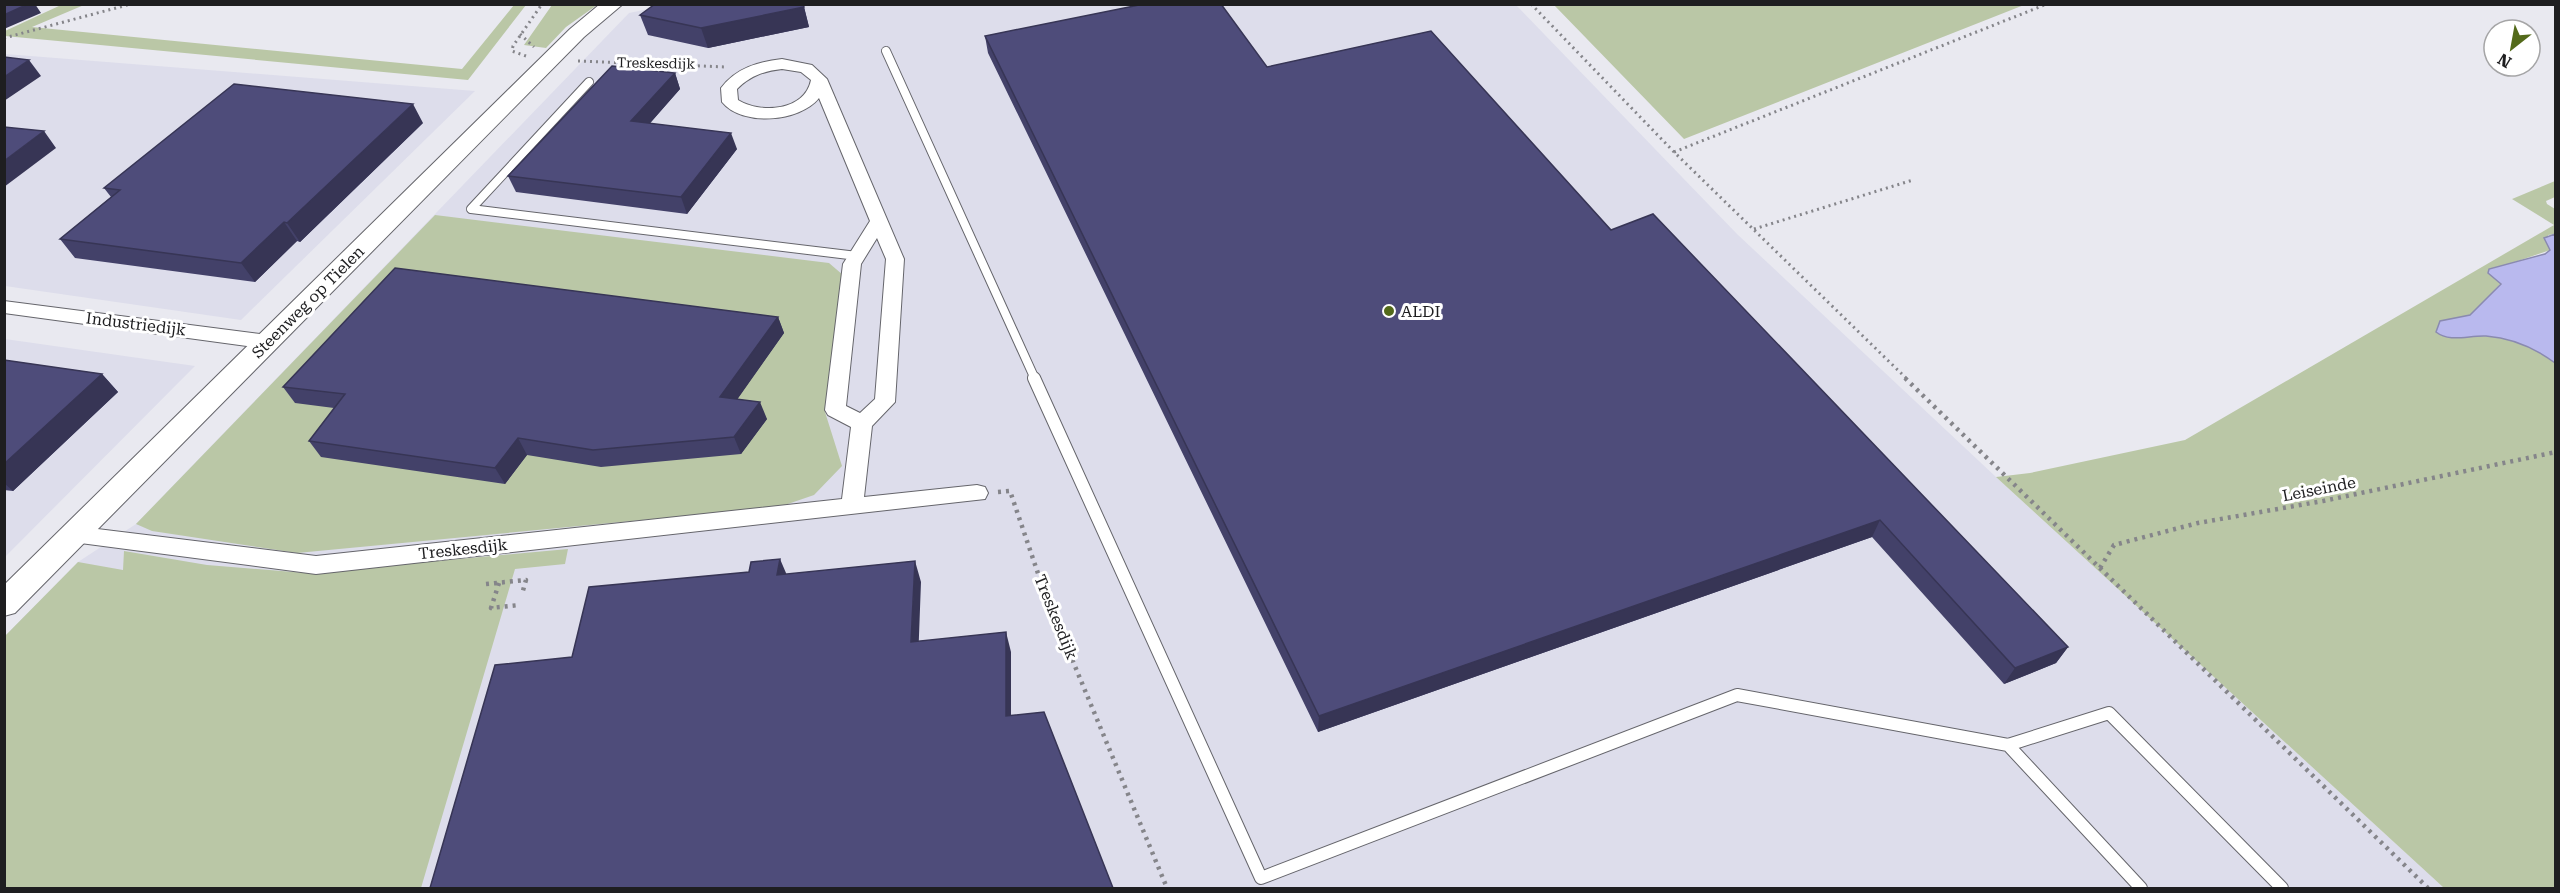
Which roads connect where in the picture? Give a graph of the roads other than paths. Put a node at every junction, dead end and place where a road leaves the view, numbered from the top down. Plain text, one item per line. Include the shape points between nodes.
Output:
1 (614, 4) edge
2 (886, 51) dead end
3 (819, 79) junction
4 (590, 82) dead end
5 (784, 111) junction
6 (834, 116) junction
7 (879, 221) junction
8 (857, 256) junction
9 (4, 307) edge
10 (268, 342) junction
11 (862, 423) junction
12 (977, 493) road end
13 (852, 506) junction
14 (73, 535) junction
15 (4, 604) edge
16 (2008, 745) junction
17 (2141, 888) edge
18 (2282, 888) edge

1 - 10 street, Steenweg op Tielen via 577,33
2 - 16 lane via 1261,878 1737,695
3 - 5 street via 816,93
3 - 5 street via 806,68 768,66 744,75 729,88 730,102 736,108 757,114
3 - 6 street
4 - 8 lane via 471,209
5 - 6 street
6 - 7 street
7 - 8 street
7 - 11 street via 895,259 885,402
8 - 11 street via 852,264 835,410
9 - 10 street, Industriedijk
10 - 14 street, Steenweg op Tielen
11 - 13 street
12 - 13 street, Treskesdijk
13 - 14 street, Treskesdijk via 316,565
14 - 15 street, Steenweg op Tielen
16 - 17 lane
16 - 18 lane via 2109,713

